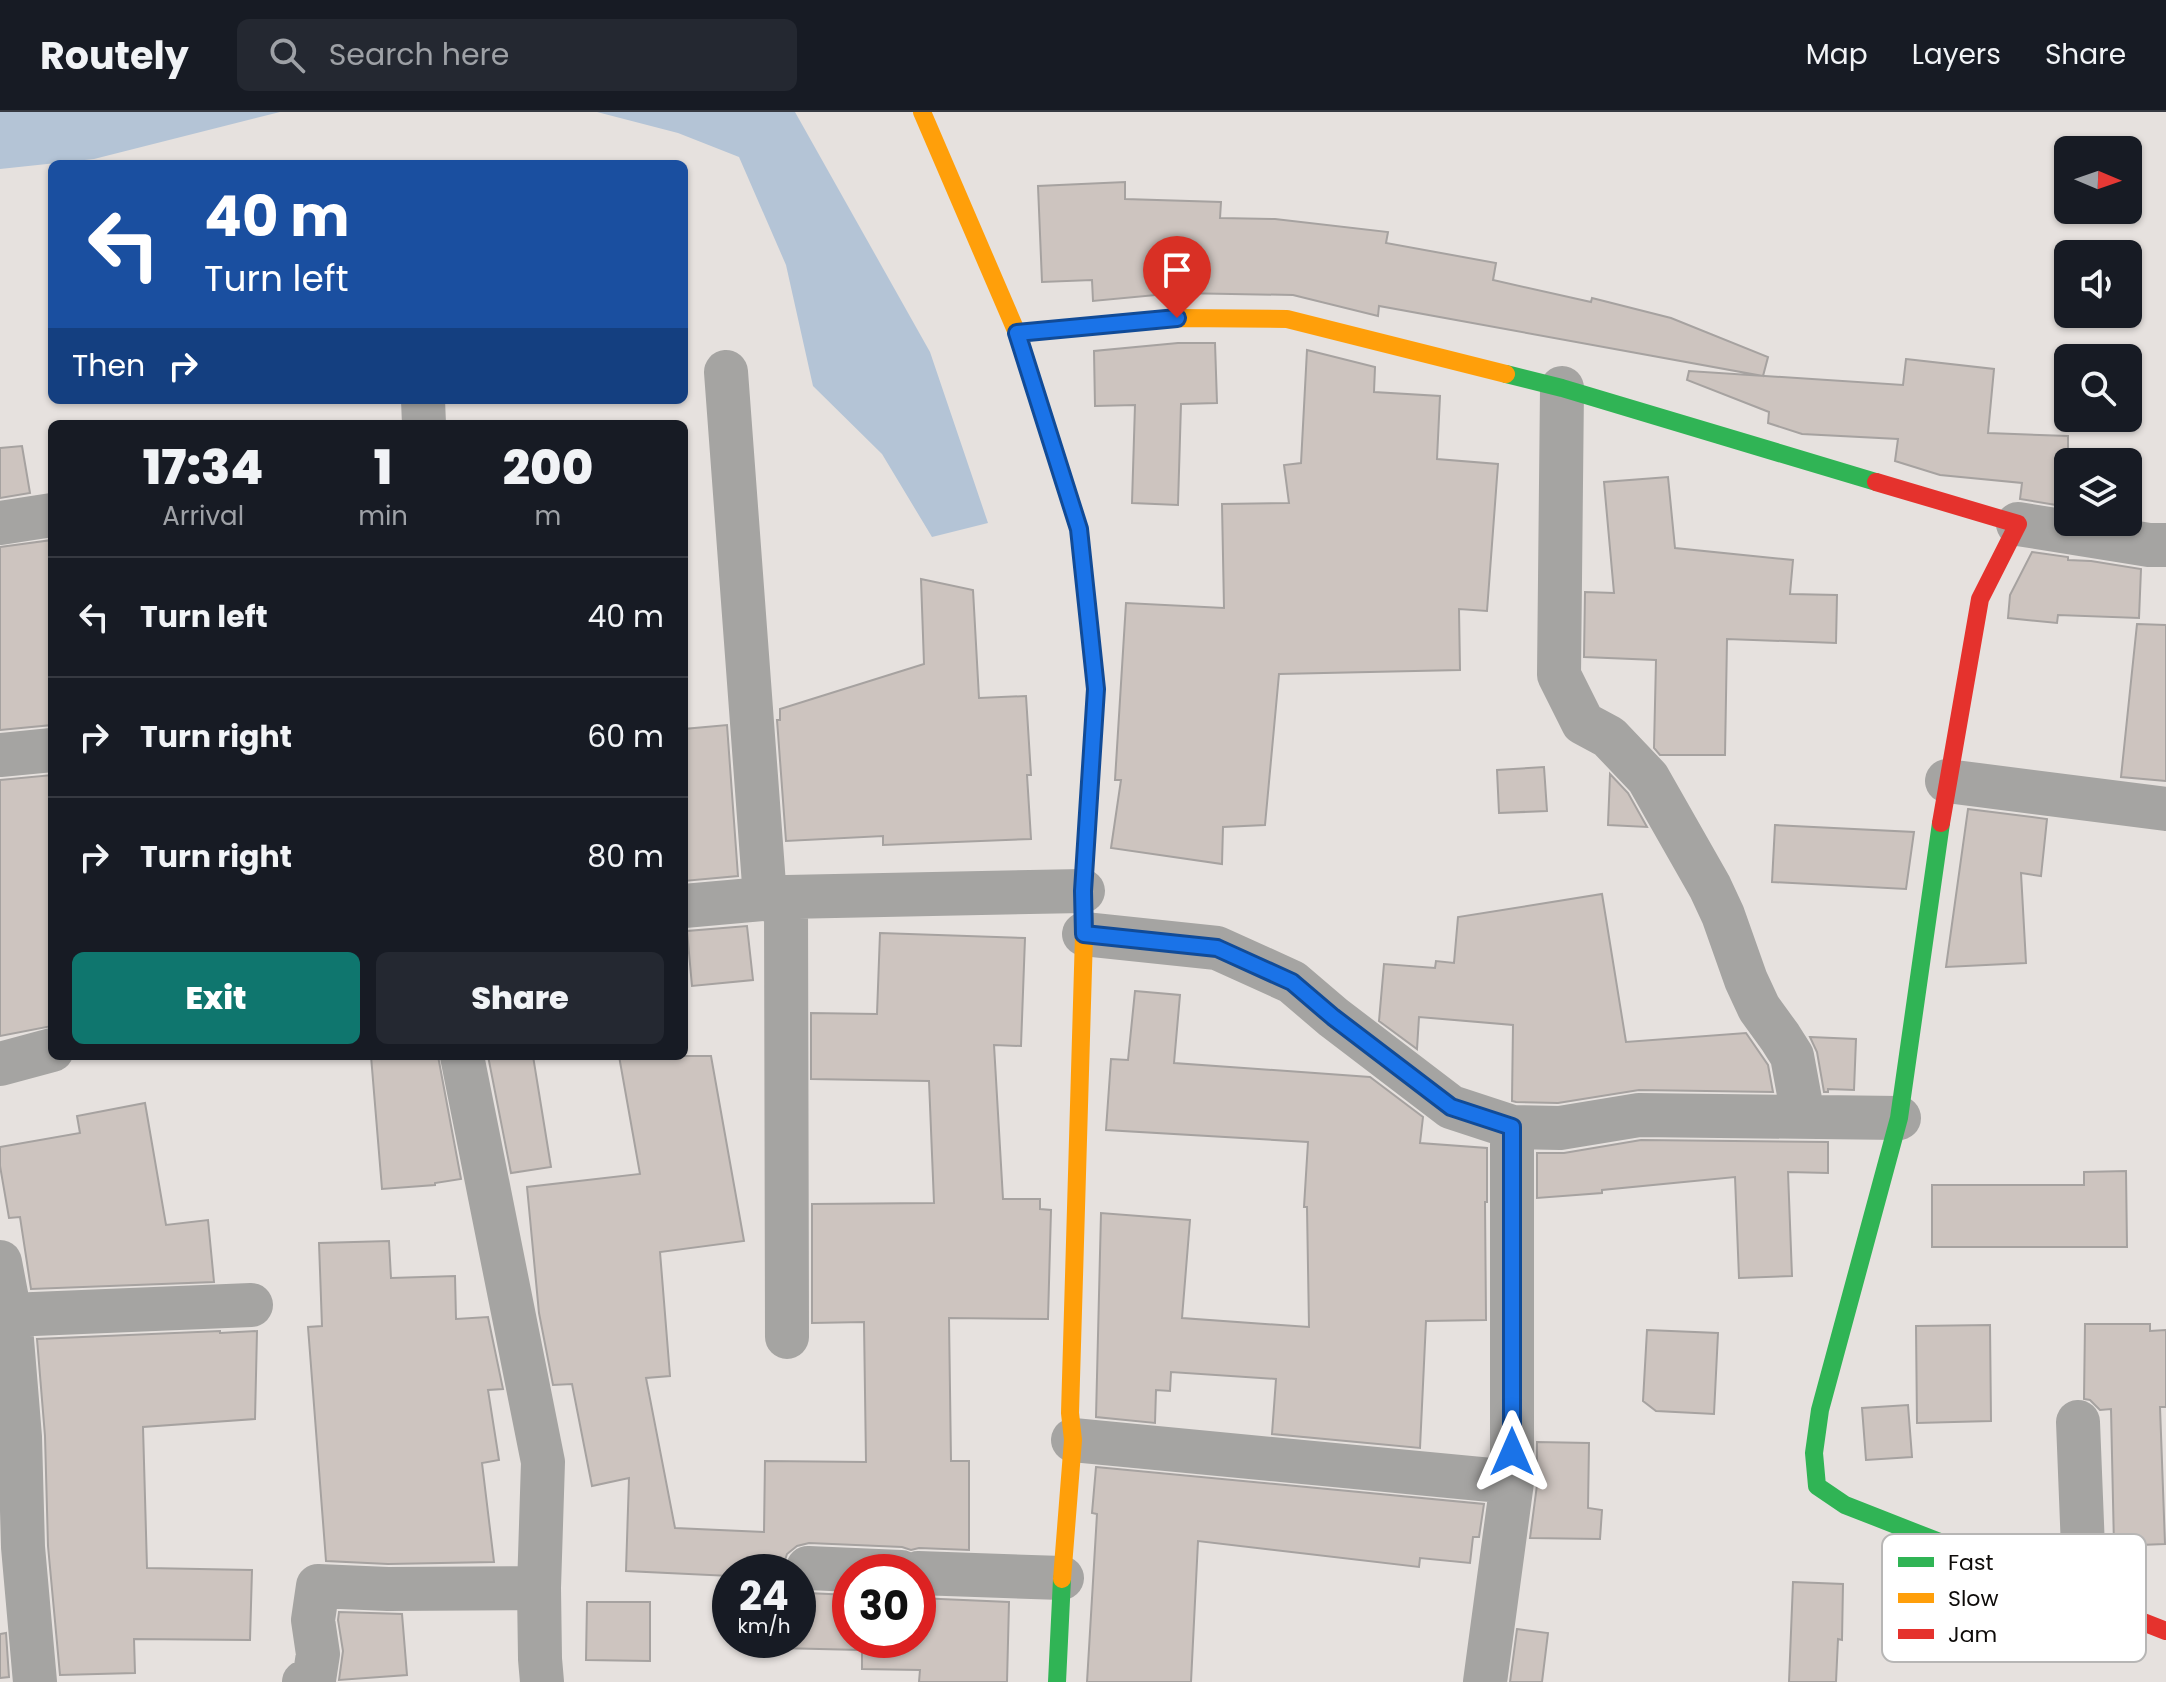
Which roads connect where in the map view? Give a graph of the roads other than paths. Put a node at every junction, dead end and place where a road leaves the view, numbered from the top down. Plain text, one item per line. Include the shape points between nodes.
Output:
1 (922, 112) edge
2 (1017, 333) junction
3 (726, 372) dead end
4 (1562, 388) junction
5 (48, 516) edge
6 (0, 523) edge
7 (2018, 524) junction
8 (2166, 545) edge
9 (48, 750) edge
10 (0, 755) edge
11 (1947, 781) junction
12 (2166, 809) edge
13 (1083, 891) junction
14 (776, 897) junction
15 (688, 906) edge
16 (1084, 934) junction
17 (48, 1051) edge
18 (463, 1060) edge
19 (0, 1064) edge
20 (1803, 1116) junction
21 (1899, 1118) junction
22 (1512, 1127) junction
23 (0, 1262) edge
24 (251, 1305) dead end
25 (10, 1315) junction
26 (787, 1337) dead end
27 (2078, 1422) dead end
28 (10, 1438) edge
29 (1073, 1440) junction
30 (1512, 1482) junction
31 (1919, 1534) edge
32 (2082, 1534) edge
33 (936, 1574) edge
34 (1062, 1578) junction
35 (539, 1588) junction
36 (2146, 1623) edge
37 (2166, 1631) edge
38 (35, 1682) edge
39 (304, 1682) edge
40 (542, 1682) edge
41 (1057, 1682) edge
42 (1485, 1682) edge

1 - 2 street
2 - 4 street via 1177,318 1287,319
2 - 13 street via 1079,529 1096,689
3 - 14 street
4 - 7 street
4 - 20 street via 1559,675 1583,723 1609,737 1648,778 1710,887 1759,1008 1792,1056
5 - 6 street
7 - 8 street
7 - 11 street via 1980,599
9 - 10 street
11 - 12 street
11 - 21 street
13 - 14 street
13 - 16 street
14 - 15 street
14 - 26 street
16 - 22 street via 1217,948 1292,982 1451,1107
16 - 29 street
17 - 19 street
18 - 35 street via 543,1462
20 - 21 street
20 - 22 street via 1639,1115 1560,1128
21 - 31 street via 1813,1443 1813,1469 1817,1486 1845,1505
22 - 30 street
23 - 25 street
24 - 25 street
25 - 28 street
27 - 32 street
28 - 38 street
29 - 30 street
29 - 34 street
30 - 42 street
33 - 34 street
34 - 41 street
35 - 39 street via 318,1586 313,1620 318,1654 314,1680
35 - 40 street
36 - 37 street

